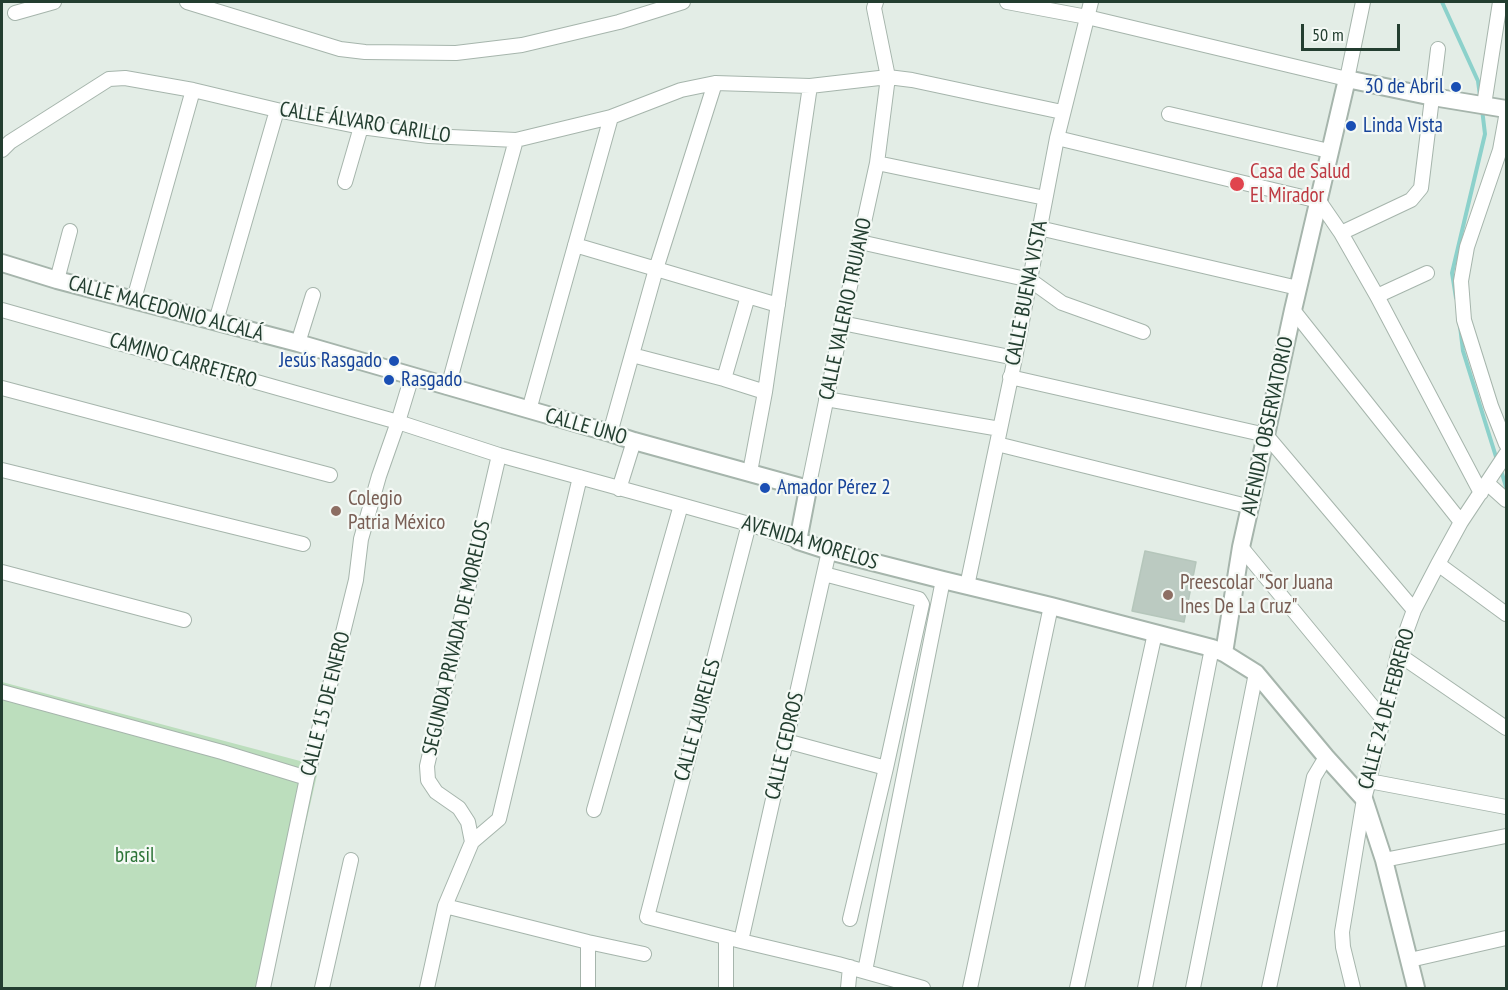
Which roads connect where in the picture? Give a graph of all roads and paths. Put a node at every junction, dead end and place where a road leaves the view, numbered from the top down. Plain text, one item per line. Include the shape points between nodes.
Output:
1 (54, 2) edge
2 (187, 2) edge
3 (683, 2) edge
4 (876, 2) edge
5 (1007, 2) edge
6 (1091, 2) edge
7 (1363, 2) edge
8 (1500, 2) edge
9 (15, 13) dead end
10 (1086, 17) junction
11 (1438, 49) dead end
12 (888, 77) junction
13 (1347, 79) junction
14 (715, 83) junction
15 (810, 86) junction
16 (193, 90) junction
17 (1432, 97) junction
18 (1484, 105) junction
19 (1506, 109) edge
20 (277, 110) junction
21 (1062, 112) junction
22 (1169, 114) dead end
23 (611, 117) junction
24 (1506, 117) edge
25 (361, 127) junction
26 (1057, 138) junction
27 (516, 140) junction
28 (2, 150) edge
29 (1329, 151) junction
30 (877, 163) junction
31 (345, 183) dead end
32 (1045, 198) junction
33 (1319, 201) junction
34 (1039, 228) junction
35 (70, 231) dead end
36 (1341, 232) junction
37 (860, 242) junction
38 (575, 245) junction
39 (2, 263) edge
40 (656, 270) junction
41 (1427, 273) dead end
42 (57, 280) junction
43 (1030, 280) junction
44 (1298, 288) junction
45 (313, 295) dead end
46 (748, 296) junction
47 (1377, 296) junction
48 (134, 299) junction
49 (778, 305) junction
50 (2, 310) edge
51 (1293, 310) junction
52 (216, 321) junction
53 (842, 322) junction
54 (1143, 332) dead end
55 (298, 343) junction
56 (632, 355) junction
57 (1015, 358) junction
58 (365, 362) joint
59 (412, 376) junction
60 (1010, 378) junction
61 (724, 379) junction
62 (448, 387) junction
63 (2, 388) edge
64 (765, 392) junction
65 (826, 399) junction
66 (530, 410) junction
67 (398, 422) junction
68 (1000, 429) junction
69 (610, 433) junction
70 (1266, 435) junction
71 (634, 441) junction
72 (997, 444) junction
73 (1506, 444) edge
74 (499, 454) junction
75 (1506, 454) edge
76 (2, 470) edge
77 (750, 472) junction
78 (330, 475) dead end
79 (580, 477) junction
80 (1484, 488) junction
81 (619, 489) junction
82 (808, 489) junction
83 (1506, 500) edge
84 (681, 505) junction
85 (1251, 507) junction
86 (1461, 522) junction
87 (749, 524) junction
88 (798, 541) junction
89 (303, 544) dead end
90 (1241, 547) junction
91 (829, 551) junction
92 (1438, 564) junction
93 (2, 572) edge
94 (824, 574) junction
95 (943, 580) junction
96 (967, 586) junction
97 (1052, 606) junction
98 (1414, 610) junction
99 (1506, 614) edge
100 (184, 620) dead end
101 (1155, 633) junction
102 (1218, 650) junction
103 (1398, 654) junction
104 (1256, 673) junction
105 (2, 692) edge
106 (1382, 718) junction
107 (1506, 728) edge
108 (786, 741) junction
109 (1326, 757) junction
110 (886, 768) junction
111 (307, 778) junction
112 (1369, 781) junction
113 (1364, 799) junction
114 (1506, 807) edge
115 (594, 810) dead end
116 (1506, 836) edge
117 (472, 842) junction
118 (351, 860) dead end
119 (1384, 860) junction
120 (445, 906) junction
121 (850, 919) dead end
122 (726, 937) junction
123 (1506, 938) edge
124 (741, 941) junction
125 (588, 942) junction
126 (644, 954) dead end
127 (1410, 960) junction
128 (850, 967) junction
129 (865, 971) junction
130 (263, 988) edge
131 (322, 988) edge
132 (427, 988) edge
133 (588, 988) edge
134 (726, 988) edge
135 (848, 988) edge
136 (924, 988) edge
137 (969, 988) edge
138 (1077, 988) edge
139 (1145, 988) edge
140 (1193, 988) edge
141 (1269, 988) edge
142 (1353, 988) edge
143 (1416, 988) edge

1 - 9 street
2 - 3 street via 340,49 456,53 522,45
4 - 12 street, CALLE VALERIO TRUJANO
5 - 10 street
6 - 10 street, CALLE BUENA VISTA
7 - 13 street
8 - 18 street
10 - 13 street
10 - 21 street, CALLE BUENA VISTA
11 - 17 street
12 - 15 street, CALLE ÁLVARO CARILLO
12 - 21 street, CALLE ÁLVARO CARILLO
12 - 30 street, CALLE VALERIO TRUJANO
13 - 17 street
13 - 29 street, AVENIDA OBSERVATORIO
14 - 15 street, CALLE ÁLVARO CARILLO
14 - 23 street, CALLE ÁLVARO CARILLO via 681,90
14 - 40 street
15 - 49 street
16 - 20 street, CALLE ÁLVARO CARILLO
16 - 28 street, CALLE ÁLVARO CARILLO via 125,78 109,79
16 - 48 street
17 - 18 street
17 - 36 street via 1421,188 1411,200
18 - 19 street
20 - 25 street, CALLE ÁLVARO CARILLO
20 - 52 street
21 - 26 street, CALLE BUENA VISTA
22 - 29 street
23 - 27 street, CALLE ÁLVARO CARILLO
23 - 38 street
24 - 73 street via 1500,150 1467,247 1461,281 1464,320
25 - 27 street, CALLE ÁLVARO CARILLO via 429,136
25 - 31 street
26 - 32 street, CALLE BUENA VISTA
26 - 33 street
27 - 62 street
29 - 33 street, AVENIDA OBSERVATORIO
30 - 32 street
30 - 37 street, CALLE VALERIO TRUJANO
32 - 34 street, CALLE BUENA VISTA
33 - 36 street
33 - 44 street, AVENIDA OBSERVATORIO
34 - 43 street, CALLE BUENA VISTA
34 - 44 street
35 - 42 street
36 - 47 street
37 - 43 street
37 - 53 street, CALLE VALERIO TRUJANO
38 - 40 street
38 - 66 street
39 - 42 street, CALLE MACEDONIO ALCALÁ
40 - 46 street
40 - 56 street
41 - 47 street
42 - 48 street, CALLE MACEDONIO ALCALÁ
43 - 54 street via 1062,303
43 - 57 street, CALLE BUENA VISTA
44 - 51 street, AVENIDA OBSERVATORIO
45 - 55 street
46 - 49 street
46 - 61 street
47 - 80 street
48 - 52 street, CALLE MACEDONIO ALCALÁ
49 - 64 street
50 - 67 street, CAMINO CARRETERO
51 - 70 street, AVENIDA OBSERVATORIO
51 - 86 street
52 - 55 street, CALLE MACEDONIO ALCALÁ
53 - 57 street
53 - 65 street, CALLE VALERIO TRUJANO
55 - 58 street, CALLE MACEDONIO ALCALÁ
56 - 61 street
56 - 69 street
57 - 60 street, CALLE BUENA VISTA
58 - 59 street, CALLE UNO
59 - 62 street, CALLE UNO
59 - 67 street, CALLE 15 DE ENERO
60 - 68 street, CALLE BUENA VISTA
60 - 70 street
61 - 64 street
62 - 66 street, CALLE UNO
63 - 78 street
64 - 77 street
65 - 68 street
65 - 82 street, CALLE VALERIO TRUJANO
66 - 69 street, CALLE UNO
67 - 74 street, AVENIDA MORELOS
67 - 111 street, CALLE 15 DE ENERO via 361,539 356,580
68 - 72 street, CALLE BUENA VISTA
69 - 71 street, CALLE UNO
70 - 85 street, AVENIDA OBSERVATORIO
70 - 98 street
71 - 77 street, CALLE UNO
71 - 81 street
72 - 85 street
72 - 96 street, CALLE BUENA VISTA
74 - 79 street, AVENIDA MORELOS
74 - 117 street, SEGUNDA PRIVADA DE MORELOS via 427,766 428,780 436,792 459,808 468,822
75 - 80 street, CALLE 24 DE FEBRERO
76 - 89 street
77 - 82 street, CALLE UNO
79 - 81 street, AVENIDA MORELOS
79 - 117 street via 499,819
80 - 83 street
80 - 86 street, CALLE 24 DE FEBRERO
81 - 84 street, AVENIDA MORELOS
82 - 88 street, CALLE VALERIO TRUJANO
84 - 87 street, AVENIDA MORELOS
84 - 115 street
85 - 90 street, AVENIDA OBSERVATORIO
86 - 92 street, CALLE 24 DE FEBRERO
87 - 88 street, AVENIDA MORELOS
87 - 122 street, CALLE LAURELES via 647,917
88 - 91 street, AVENIDA MORELOS
90 - 102 street, AVENIDA OBSERVATORIO
90 - 106 street
91 - 94 street, CALLE CEDROS
91 - 95 street, AVENIDA MORELOS
92 - 98 street, CALLE 24 DE FEBRERO
92 - 99 street
93 - 100 street
94 - 108 street, CALLE CEDROS
94 - 110 street via 919,599 922,604
95 - 96 street, AVENIDA MORELOS
95 - 129 street
96 - 97 street, AVENIDA MORELOS
97 - 101 street, AVENIDA MORELOS
97 - 137 street
98 - 103 street, CALLE 24 DE FEBRERO
101 - 102 street, AVENIDA MORELOS
101 - 138 street
102 - 104 street, AVENIDA MORELOS
102 - 139 street
103 - 106 street, CALLE 24 DE FEBRERO
103 - 107 street
104 - 109 street, AVENIDA MORELOS
104 - 140 street
105 - 111 street
106 - 112 street, CALLE 24 DE FEBRERO
108 - 110 street
108 - 124 street, CALLE CEDROS
109 - 113 street, AVENIDA MORELOS
109 - 141 street via 1314,777
110 - 121 street
111 - 130 street, CALLE 15 DE ENERO
112 - 113 street, CALLE 24 DE FEBRERO
112 - 114 street
113 - 119 street
113 - 142 street, CALLE 24 DE FEBRERO via 1342,932
116 - 119 street
117 - 120 street
118 - 131 street
119 - 127 street
120 - 125 street
120 - 132 street
122 - 124 street
122 - 134 street
123 - 127 street
124 - 128 street
125 - 126 street
125 - 133 street
127 - 143 street
128 - 129 street
128 - 135 street
129 - 136 street

